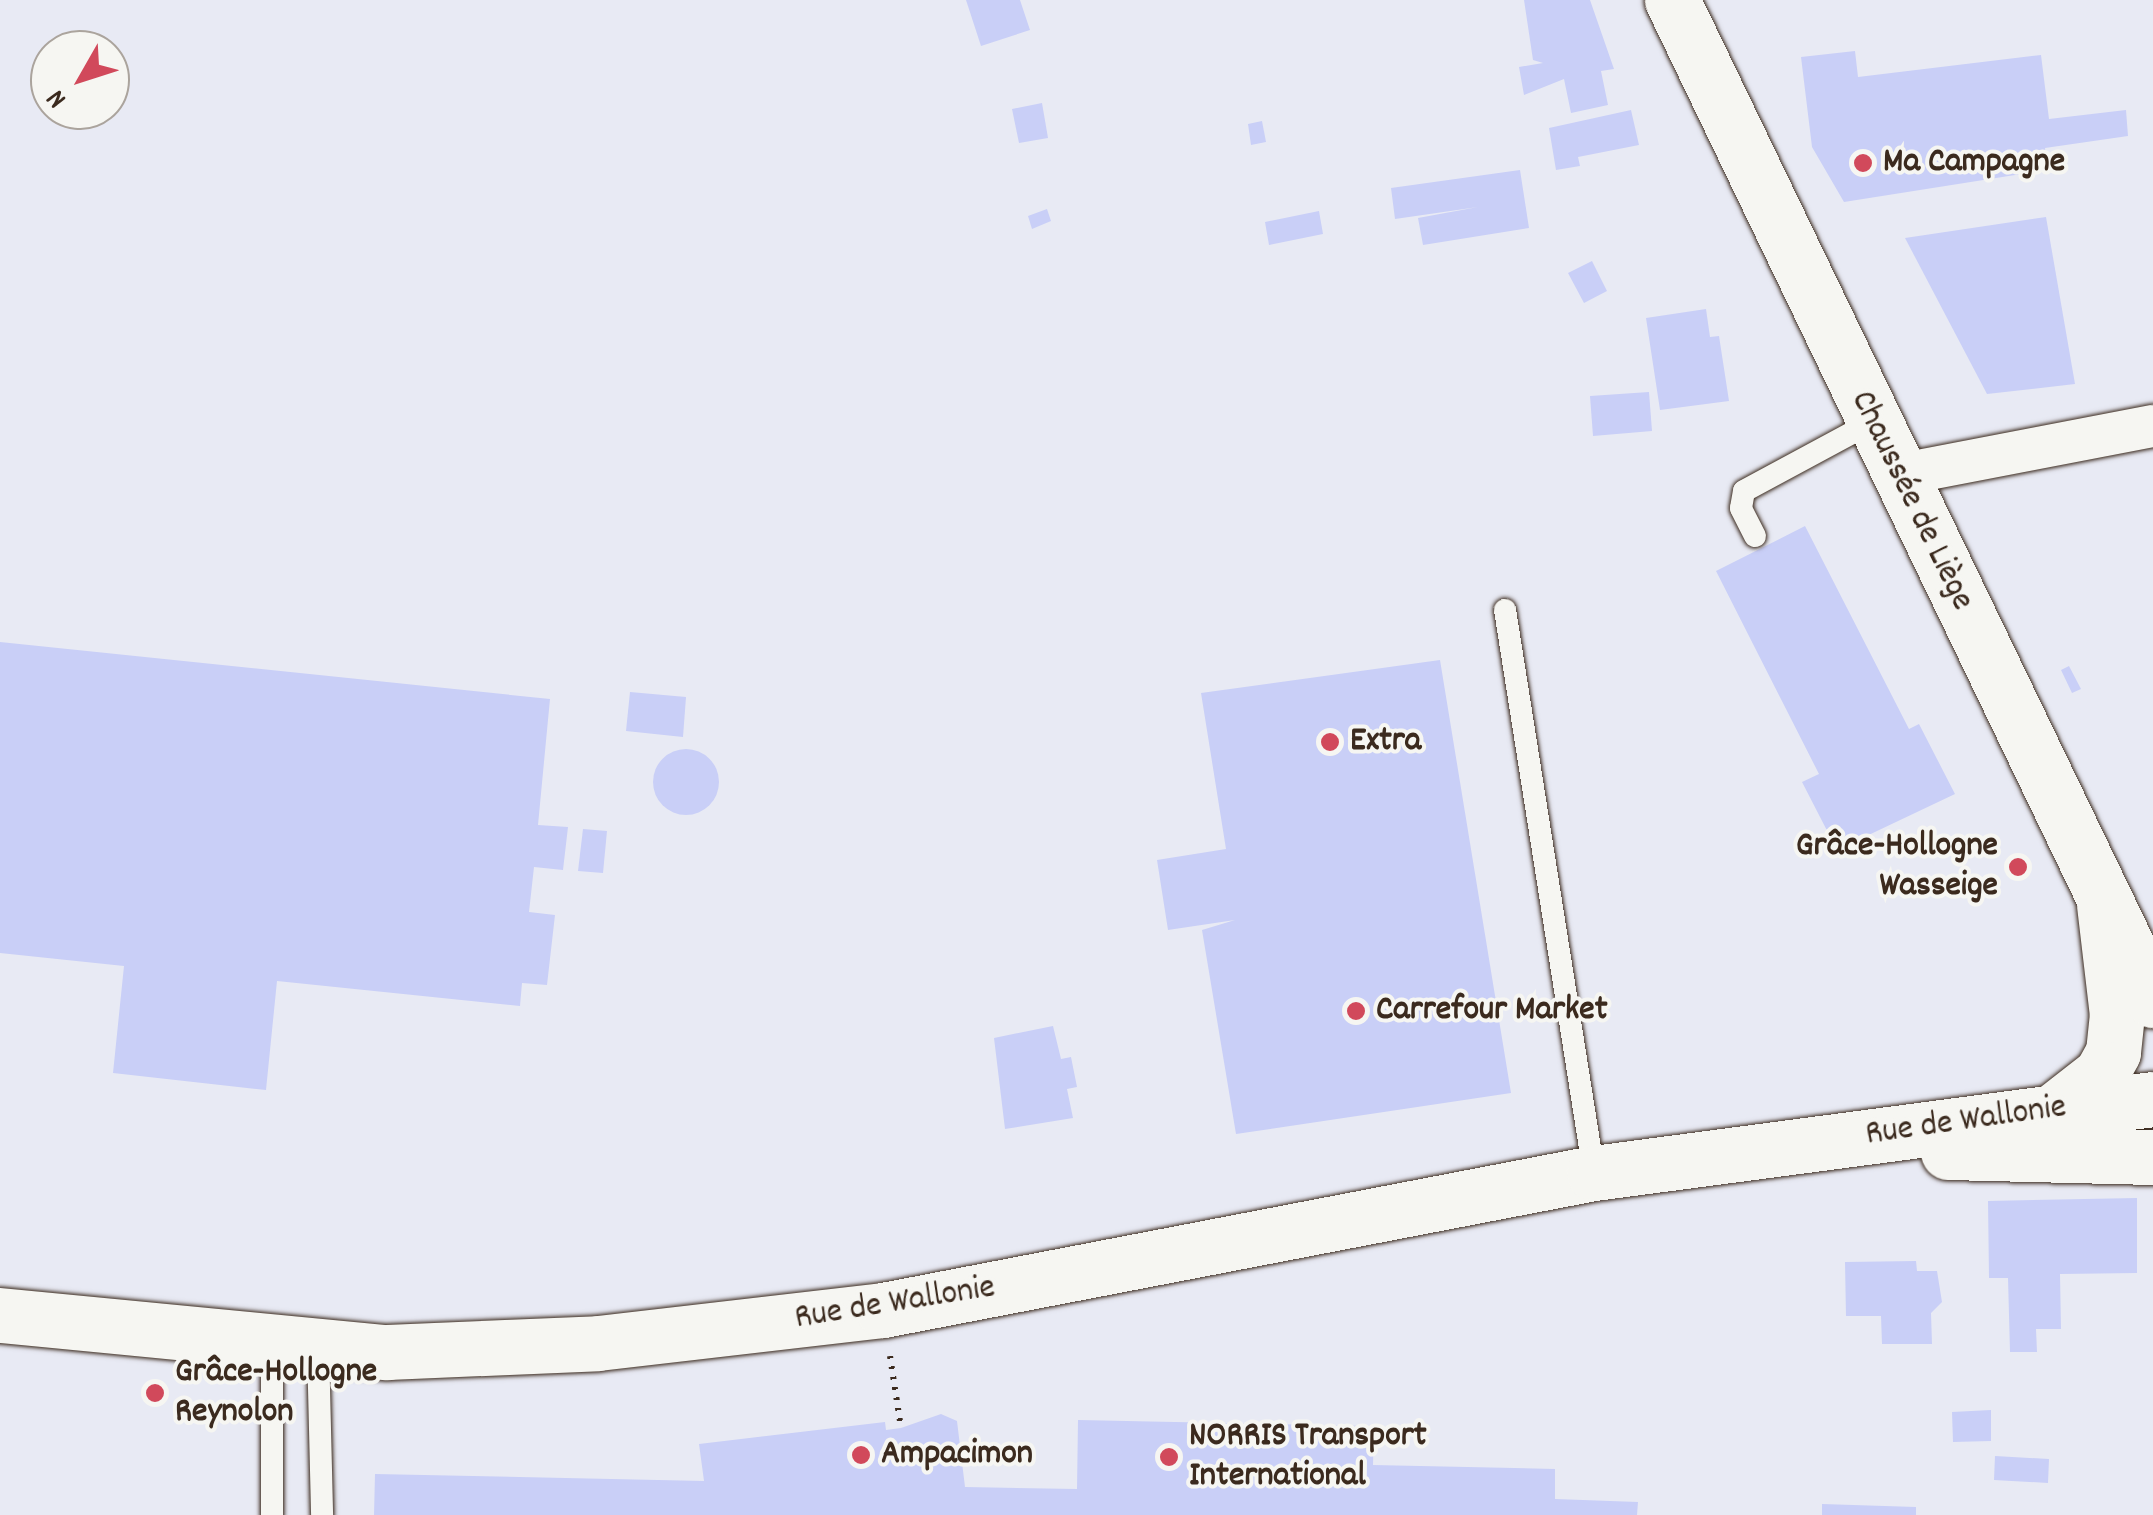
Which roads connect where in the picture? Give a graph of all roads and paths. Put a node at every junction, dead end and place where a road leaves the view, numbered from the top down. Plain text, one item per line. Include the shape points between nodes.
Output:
1 (1672, 0) edge
2 (1872, 422) junction
3 (2153, 426) edge
4 (1898, 475) junction
5 (1755, 536) dead end
6 (1505, 610) dead end
7 (2102, 896) junction
8 (2153, 952) edge
9 (2153, 1000) edge
10 (2153, 1099) edge
11 (2056, 1110) junction
12 (1780, 1147) junction
13 (2153, 1157) edge
14 (1594, 1172) junction
15 (883, 1310) junction
16 (0, 1315) edge
17 (295, 1345) junction
18 (901, 1428) dead end
19 (272, 1515) edge
20 (322, 1515) edge

1 - 2 street, Chaussée de Liège
2 - 4 street, Chaussée de Liège
2 - 5 lane via 1744,492 1741,508
3 - 4 street
4 - 7 street, Chaussée de Liège
6 - 14 lane
7 - 8 street
7 - 9 street, Chaussée de Liège
7 - 11 street via 2118,1015 2113,1052 2101,1074
10 - 11 street, Rue de Wallonie
11 - 12 street, Rue de Wallonie
12 - 13 street, Rue de Wallonie
12 - 14 street, Rue de Wallonie
14 - 15 street, Rue de Wallonie
15 - 17 street, Rue de Wallonie via 498,1350
15 - 18 path
16 - 17 street, Rue de Wallonie
17 - 19 lane
17 - 20 lane

